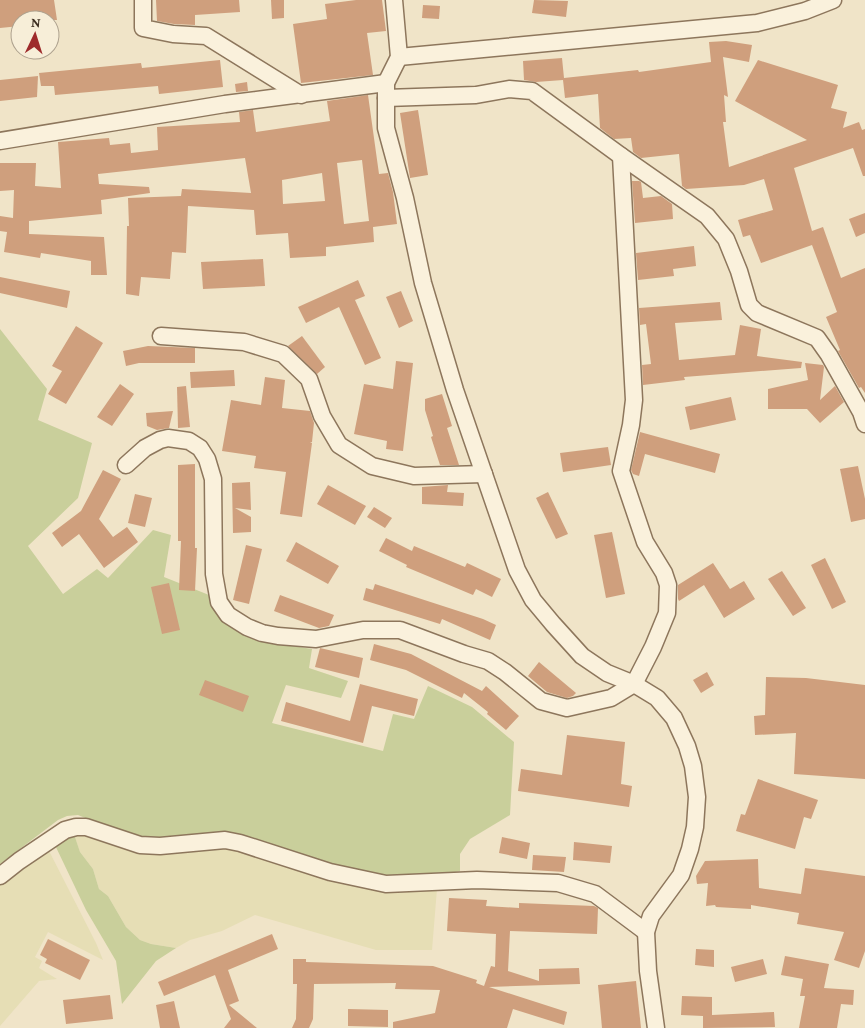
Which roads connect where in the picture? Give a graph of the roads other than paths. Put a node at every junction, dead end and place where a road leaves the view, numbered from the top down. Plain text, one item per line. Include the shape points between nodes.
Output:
1 (143, 0) edge
2 (394, 0) edge
3 (833, 0) edge
4 (399, 57) junction
5 (386, 90) junction
6 (301, 95) junction
7 (0, 141) edge
8 (620, 156) junction
9 (161, 336) dead end
10 (865, 424) edge
11 (126, 465) dead end
12 (484, 474) junction
13 (634, 684) junction
14 (0, 876) edge
15 (646, 932) junction
16 (656, 1028) edge

1 - 6 street via 144,28 206,36
2 - 4 street
3 - 4 street via 757,23
4 - 5 street
5 - 6 street
5 - 8 street via 476,94 509,89 532,91
5 - 12 street via 386,128 423,284
6 - 7 street via 225,104
8 - 10 street via 707,216 726,239 749,305 757,314 817,338 834,363
8 - 13 street via 634,400 621,471 645,542 668,585 667,612
9 - 12 street via 244,342 283,354 309,379 322,416 339,445 372,466 414,476
11 - 13 street via 145,448 168,438 189,441 200,448 214,479 215,587 218,602 228,615 247,627 278,636 316,639 363,630 400,630 488,661 541,701 567,708 610,698
12 - 13 street via 517,570 534,600 582,656 607,673
13 - 15 street via 657,698 674,718 693,766 697,797 695,827 681,875 651,916
14 - 15 street via 66,830 86,826 140,845 225,840 330,872 386,884 477,880 558,883 594,894
15 - 16 street

